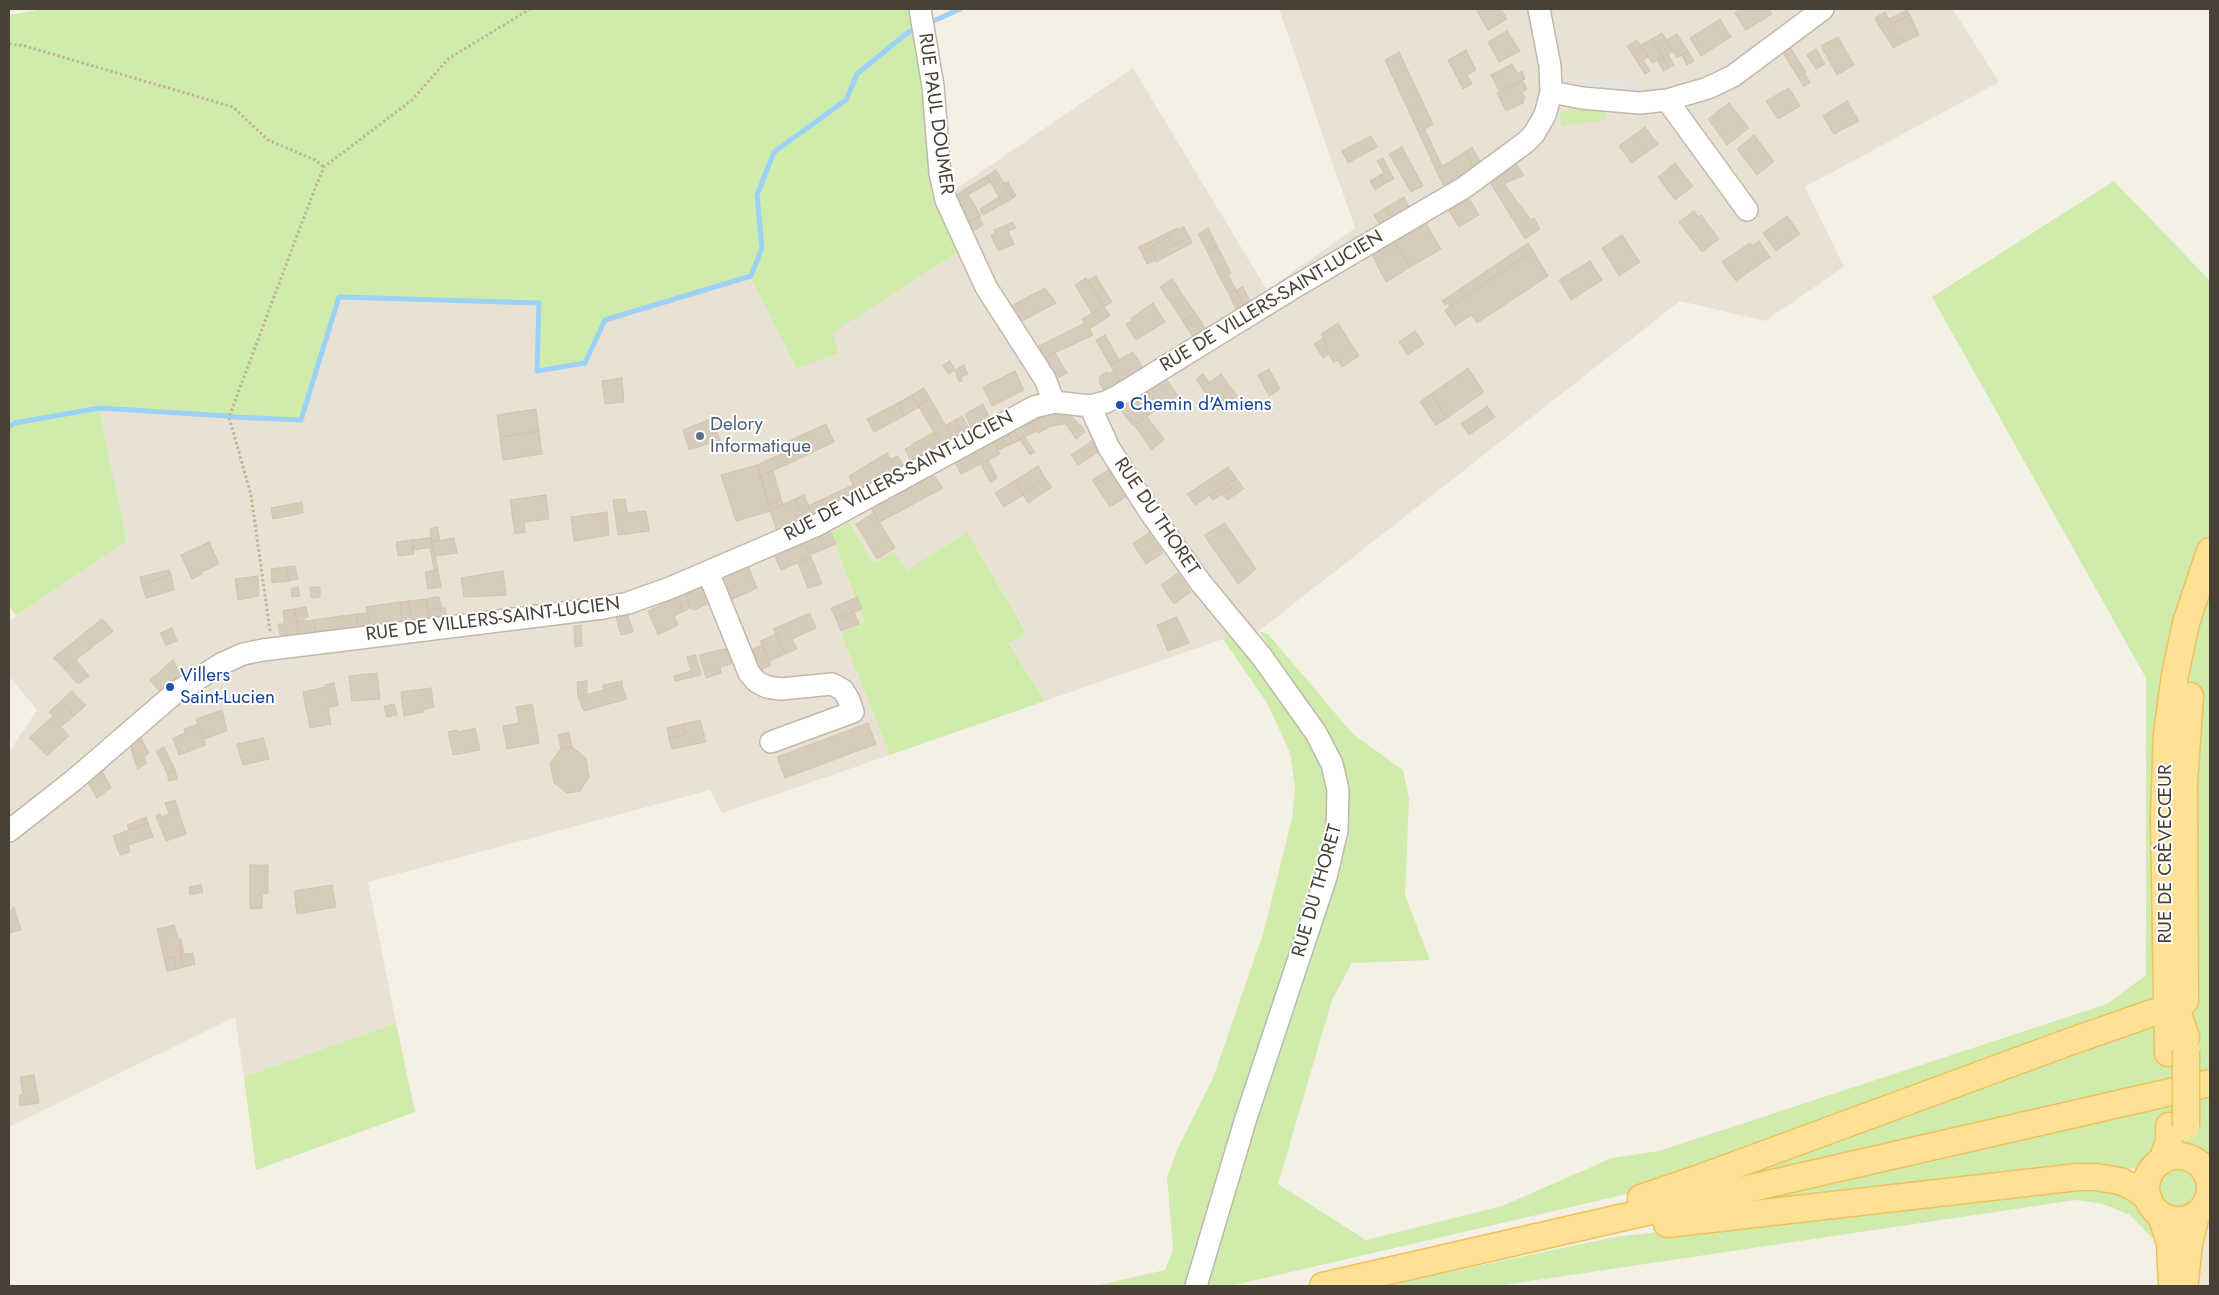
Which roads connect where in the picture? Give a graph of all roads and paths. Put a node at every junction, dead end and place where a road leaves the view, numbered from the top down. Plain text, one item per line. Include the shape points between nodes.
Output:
1 (530, 9) edge
2 (920, 9) edge
3 (1539, 9) edge
4 (1823, 9) edge
5 (9, 44) edge
6 (1551, 92) junction
7 (1667, 100) junction
8 (324, 167) junction
9 (1747, 210) dead end
10 (1054, 402) junction
11 (1090, 406) junction
12 (2210, 551) edge
13 (708, 572) junction
14 (2210, 597) edge
15 (272, 649) junction
16 (771, 742) dead end
17 (9, 831) edge
18 (2167, 1010) junction
19 (2180, 1047) junction
20 (2210, 1083) edge
21 (2178, 1126) junction
22 (2162, 1161) junction
23 (2195, 1161) junction
24 (2207, 1199) edge
25 (2155, 1206) junction
26 (1436, 1260) junction
27 (1196, 1286) edge
28 (1323, 1286) edge
29 (2172, 1286) edge
30 (2185, 1286) edge

1 - 8 path via 448,59 412,100
2 - 10 street, RUE PAUL DOUMER via 946,200 986,286 1045,379
3 - 6 street, RUE DE VILLERS-SAINT-LUCIEN via 1550,66
4 - 7 street via 1733,76 1708,88
5 - 8 path via 233,107 268,140
6 - 7 street via 1640,103
6 - 11 street, RUE DE VILLERS-SAINT-LUCIEN via 1545,114 1534,134 1489,171 1126,392
7 - 9 street
8 - 15 path via 229,418 251,495
10 - 11 street, RUE DE VILLERS-SAINT-LUCIEN
10 - 13 street, RUE DE VILLERS-SAINT-LUCIEN via 1022,412 834,517
11 - 27 street, RUE DU THORET via 1109,448 1150,512 1316,733 1332,764 1338,790 1337,830 1326,877 1246,1118
12 - 18 main road, RUE DE CRÈVECŒUR via 2184,630 2168,732 2164,816
13 - 15 street, RUE DE VILLERS-SAINT-LUCIEN via 656,594 616,606
13 - 16 street via 749,673 757,682 781,689 832,684 843,690 849,700 853,712
14 - 19 main road, RUE DE CRÈVECŒUR via 2192,677 2185,752
15 - 17 street, RUE DE VILLERS-SAINT-LUCIEN via 234,658 183,687
18 - 19 main road, RUE DE CRÈVECŒUR
18 - 26 main road via 2117,1024 1674,1188 1525,1229
19 - 21 main road, RUE DE CRÈVECŒUR
20 - 26 main road
21 - 22 main road, RUE DE CRÈVECŒUR
21 - 23 main road, RUE DE CRÈVECŒUR
22 - 23 main road via 2181,1157
22 - 25 main road via 2150,1175 2147,1188
23 - 24 main road via 2206,1172
24 - 25 main road via 2179,1220
24 - 30 main road via 2189,1244
25 - 26 main road via 2134,1187 2120,1181 2078,1177 1675,1222 1533,1248
25 - 29 main road via 2170,1244
26 - 28 main road

